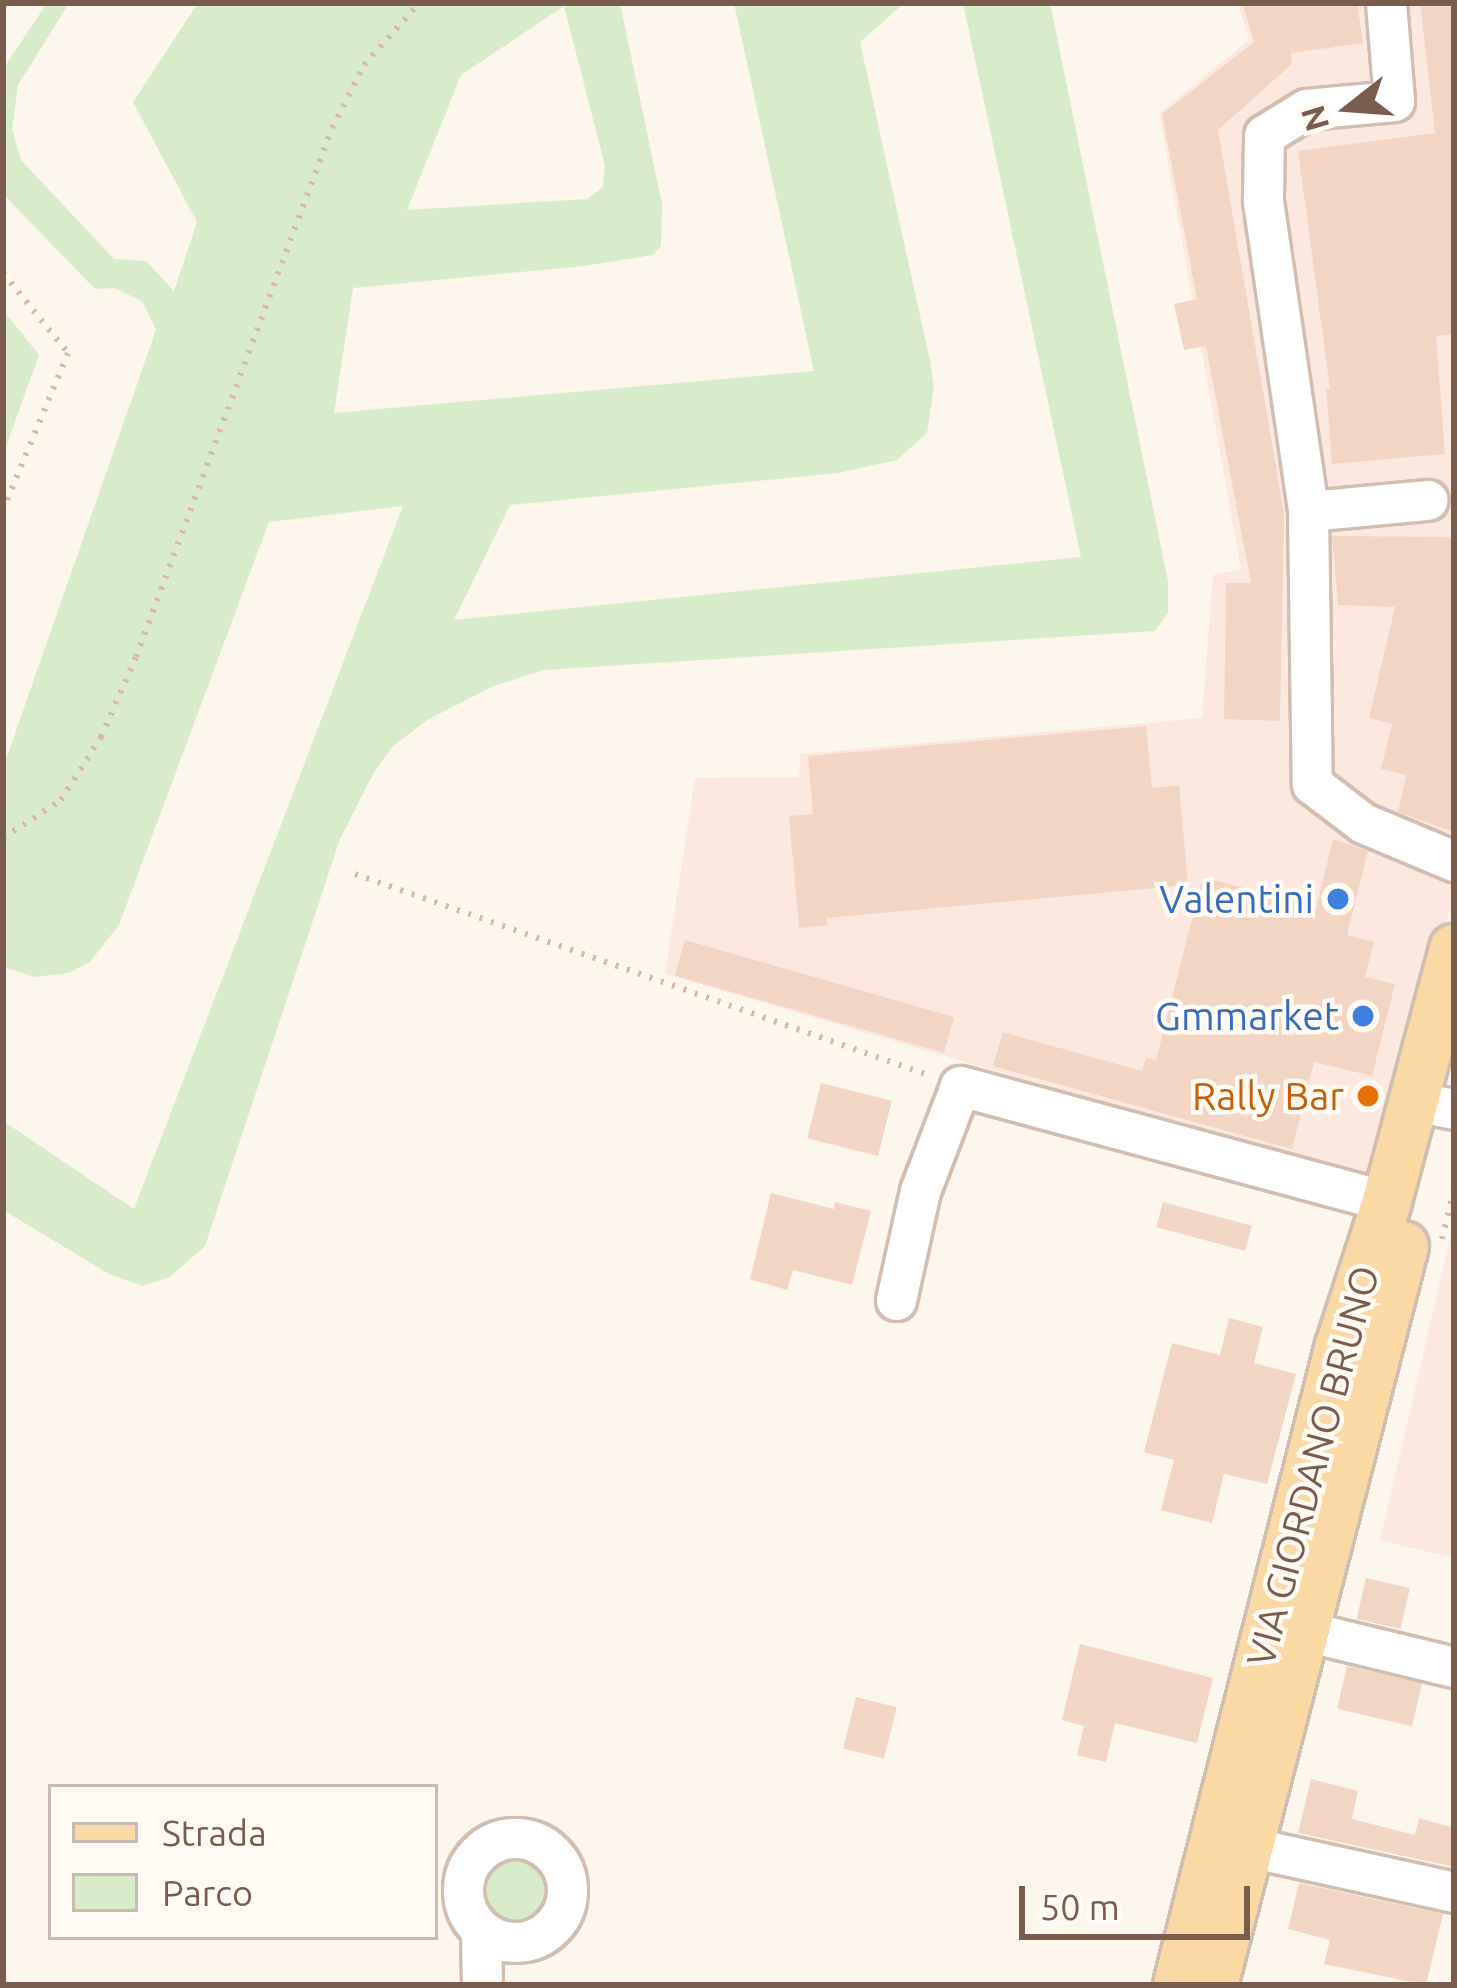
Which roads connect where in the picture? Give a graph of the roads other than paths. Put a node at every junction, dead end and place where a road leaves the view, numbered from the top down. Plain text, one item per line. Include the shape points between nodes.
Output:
1 (1386, 3) edge
2 (1427, 500) dead end
3 (1308, 511) junction
4 (1454, 861) edge
5 (1454, 949) edge
6 (1454, 1047) edge
7 (1447, 1108) edge
8 (1388, 1202) junction
9 (896, 1300) dead end
10 (1305, 1631) junction
11 (1454, 1667) edge
12 (1249, 1847) junction
13 (1454, 1892) edge
14 (481, 1931) junction
15 (532, 1941) junction
16 (482, 1985) edge
17 (509, 1985) edge
18 (1178, 1985) edge
19 (1214, 1985) edge

1 - 3 street via 1394,100 1306,110 1264,135 1263,201
2 - 3 street
3 - 4 street via 1312,784 1363,823
5 - 8 main road, VIA GIORDANO BRUNO
6 - 7 main road, VIA GIORDANO BRUNO
7 - 10 main road, VIA GIORDANO BRUNO
8 - 9 street via 960,1086 920,1191
8 - 18 main road, VIA GIORDANO BRUNO via 1339,1349
10 - 11 street
10 - 12 main road, VIA GIORDANO BRUNO
12 - 13 street
12 - 19 main road, VIA GIORDANO BRUNO
14 - 15 street
14 - 15 street via 463,1903 466,1870 487,1845 519,1838 549,1851 567,1882 560,1918
14 - 16 street
15 - 17 street

